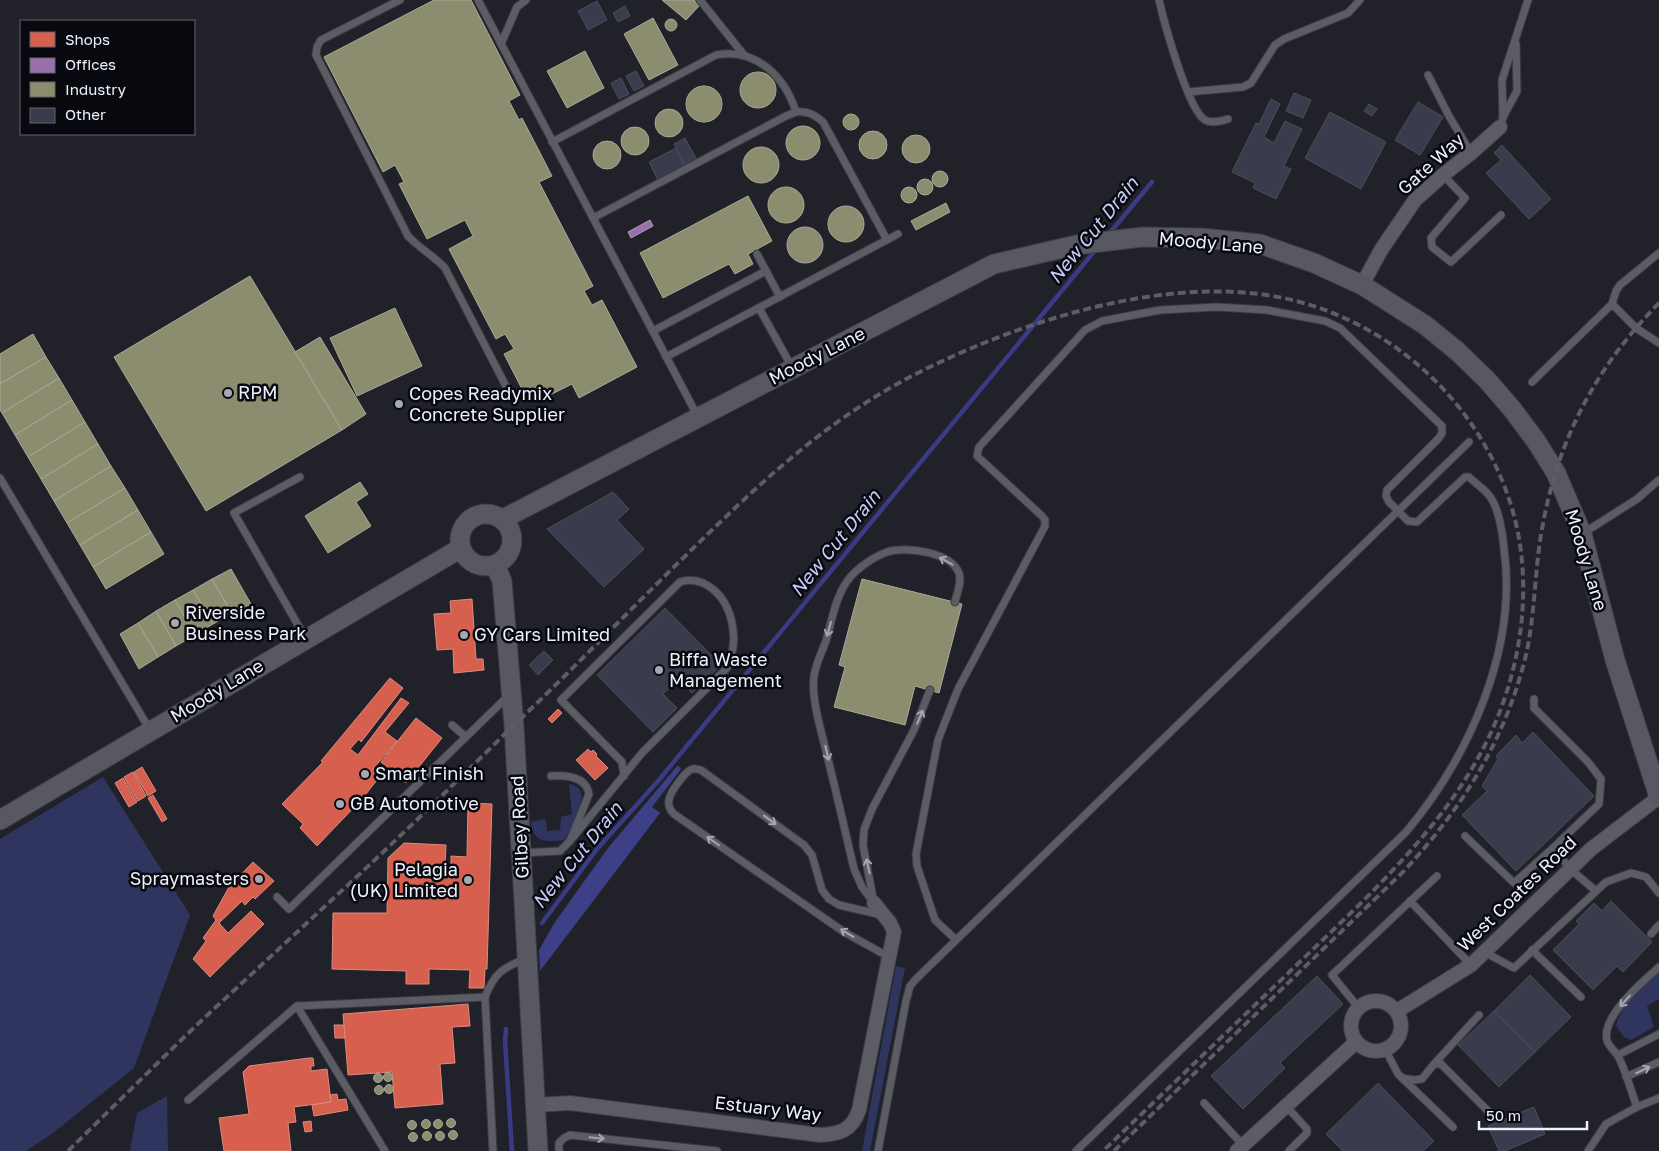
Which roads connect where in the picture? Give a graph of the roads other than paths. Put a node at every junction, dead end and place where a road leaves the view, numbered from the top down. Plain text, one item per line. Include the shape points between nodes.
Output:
1 (400, 0) edge
2 (478, 0) edge
3 (526, 0) edge
4 (700, 0) edge
5 (1159, 0) edge
6 (1360, 0) edge
7 (1528, 0) edge
8 (1516, 38) junction
9 (501, 44) junction
10 (744, 55) junction
11 (1428, 75) dead end
12 (1188, 92) junction
13 (796, 112) junction
14 (1228, 119) dead end
15 (1501, 122) junction
16 (552, 142) junction
17 (1472, 153) junction
18 (1443, 175) junction
19 (1501, 215) dead end
20 (593, 218) junction
21 (898, 234) dead end
22 (887, 240) junction
23 (1659, 253) edge
24 (757, 254) dead end
25 (766, 271) junction
26 (1362, 285) junction
27 (780, 297) junction
28 (1612, 304) junction
29 (758, 308) junction
30 (653, 331) junction
31 (1659, 343) edge
32 (666, 357) junction
33 (793, 369) junction
34 (1532, 382) dead end
35 (511, 396) dead end
36 (698, 418) junction
37 (1469, 442) dead end
38 (300, 477) dead end
39 (0, 478) edge
40 (1659, 480) edge
41 (1398, 511) junction
42 (503, 519) junction
43 (1582, 534) junction
44 (461, 548) junction
45 (495, 565) junction
46 (955, 602) dead end
47 (306, 639) junction
48 (930, 690) dead end
49 (512, 699) junction
50 (1534, 699) dead end
51 (452, 725) dead end
52 (151, 731) junction
53 (466, 737) junction
54 (551, 776) dead end
55 (624, 776) junction
56 (1659, 797) edge
57 (0, 820) edge
58 (1466, 836) dead end
59 (570, 841) junction
60 (1554, 847) junction
61 (521, 852) junction
62 (1570, 868) junction
63 (1437, 876) dead end
64 (1596, 891) junction
65 (1659, 893) edge
66 (277, 897) dead end
67 (1410, 901) junction
68 (874, 903) junction
69 (884, 915) junction
70 (1659, 926) edge
71 (1651, 934) dead end
72 (956, 940) junction
73 (1532, 950) junction
74 (1484, 952) junction
75 (889, 957) junction
76 (527, 959) junction
77 (1471, 965) junction
78 (1659, 967) edge
79 (485, 997) junction
80 (1581, 997) dead end
81 (298, 1006) junction
82 (1358, 1007) junction
83 (1397, 1011) junction
84 (1479, 1015) dead end
85 (1659, 1034) edge
86 (1356, 1042) junction
87 (1385, 1049) junction
88 (1618, 1055) junction
89 (1659, 1062) edge
90 (1434, 1064) junction
91 (1402, 1078) junction
92 (1626, 1078) junction
93 (1659, 1098) edge
94 (188, 1100) dead end
95 (1204, 1103) dead end
96 (536, 1105) junction
97 (1286, 1106) junction
98 (1637, 1107) junction
99 (1488, 1111) dead end
100 (1453, 1127) dead end
101 (1240, 1148) edge
102 (385, 1151) edge
103 (492, 1151) edge
104 (538, 1151) edge
105 (559, 1151) edge
106 (717, 1151) edge
107 (878, 1151) edge
108 (1076, 1151) edge
109 (1289, 1151) edge
110 (1588, 1151) edge

1 - 35 lane via 322,40 316,55 408,236 445,268
2 - 9 lane
3 - 9 lane via 516,7
4 - 10 lane
5 - 12 lane
6 - 12 lane via 1348,13 1284,38 1251,83 1243,87
7 - 8 lane
8 - 15 lane via 1502,80
8 - 15 lane via 1517,90
9 - 16 lane
10 - 13 lane via 759,61 774,73
10 - 16 lane via 728,52 716,55
11 - 17 lane
12 - 14 lane via 1206,120
13 - 20 lane
13 - 22 lane via 815,115 823,122
15 - 17 street, Gate Way
16 - 20 lane
17 - 18 street, Gate Way
18 - 19 lane via 1465,198 1431,238 1432,247 1451,262
18 - 26 street, Gate Way via 1415,200
20 - 30 lane
21 - 22 lane
22 - 27 lane
23 - 28 lane via 1620,285
24 - 25 lane
25 - 27 lane
25 - 30 lane
26 - 33 street, Moody Lane via 1314,263 1260,244 1202,238 1142,237 1076,244 994,264
26 - 43 street, Moody Lane via 1425,325 1457,351 1512,409 1556,473
27 - 29 lane
28 - 31 lane via 1636,328
28 - 34 lane
29 - 32 lane
29 - 33 lane
30 - 32 lane
32 - 36 lane
33 - 36 street, Moody Lane
36 - 42 street, Moody Lane
37 - 41 lane
38 - 47 lane via 234,513
39 - 52 lane
40 - 43 lane via 1637,499
41 - 72 lane
41 - 72 lane via 1389,502 1387,490 1439,438 1442,426 1340,328 1325,321 1267,310 1217,307 1160,310 1102,321 1085,330 979,447 977,456 1045,520 958,689 938,740 916,854 917,866 935,920
41 - 108 lane via 1408,521 1417,522 1465,476 1491,498 1502,527 1506,595 1501,640 1490,684 1473,728 1448,773 1406,832
42 - 44 street via 492,513 475,515 462,530
42 - 45 street via 513,537 512,546 502,561
43 - 56 street, Moody Lane via 1615,660
44 - 45 street via 474,563
44 - 47 street, Moody Lane
45 - 49 street, Gilbey Road via 502,581
46 -> 68 lane via 960,585 959,574 947,560 927,552 906,550 888,552 872,559 845,583 837,599 814,677 816,705 854,870
47 - 52 street, Moody Lane
68 -> 48 lane via 863,845 864,830 914,730
49 - 53 lane via 505,699
49 - 61 street, Gilbey Road
50 - 60 lane via 1534,708 1601,779 1598,804
51 - 53 lane
52 - 57 street, Moody Lane
53 - 66 lane via 289,909
54 - 59 lane via 576,778 588,789 589,794
55 - 55 lane via 642,753 727,668 732,657 731,617 722,599 698,581 680,582 561,700 622,762
55 - 59 lane
56 - 62 street, West Coates Road
58 - 60 lane via 1514,883
59 - 61 lane via 560,851
60 - 62 lane
61 - 76 street, Gilbey Road
62 - 64 lane
62 - 74 street, West Coates Road
63 - 67 lane
64 - 65 lane via 1606,882 1631,873 1646,877
64 - 73 lane
67 - 77 lane
67 - 82 lane via 1332,975
68 - 69 street, Estuary Way
69 - 75 street, Estuary Way via 894,932
75 -> 69 lane via 844,932 674,814 668,800 672,792 688,771 694,768 701,770 804,845 812,855 822,890 829,899 839,905
70 - 71 lane
72 - 107 lane via 910,986
73 - 74 lane via 1514,968
73 - 80 lane
74 - 77 street, West Coates Road
75 - 96 street, Estuary Way via 859,1110 856,1120 846,1129 834,1134 820,1134 570,1103
76 - 79 lane via 507,966 495,977
76 - 96 street, Gilbey Road
77 - 83 street, West Coates Road
78 -> 88 lane via 1618,1009 1606,1028 1606,1042
79 - 81 lane
79 - 103 lane
81 - 94 lane
81 - 102 lane
82 - 83 street via 1378,1000
82 - 86 street via 1350,1020
83 - 87 street via 1400,1033 1392,1046
84 - 90 lane
85 - 88 lane
86 - 87 street via 1369,1050
86 - 97 street
87 - 91 lane
88 - 92 lane
92 -> 89 lane
90 - 91 lane via 1422,1079
90 - 99 lane via 1441,1064
91 - 100 lane
92 - 98 lane
93 - 98 lane
95 - 101 lane
96 - 104 street, Gilbey Road
97 - 101 street
97 - 109 lane via 1307,1129 1307,1133
98 - 110 lane via 1606,1124
105 -> 106 lane via 559,1142 570,1135

